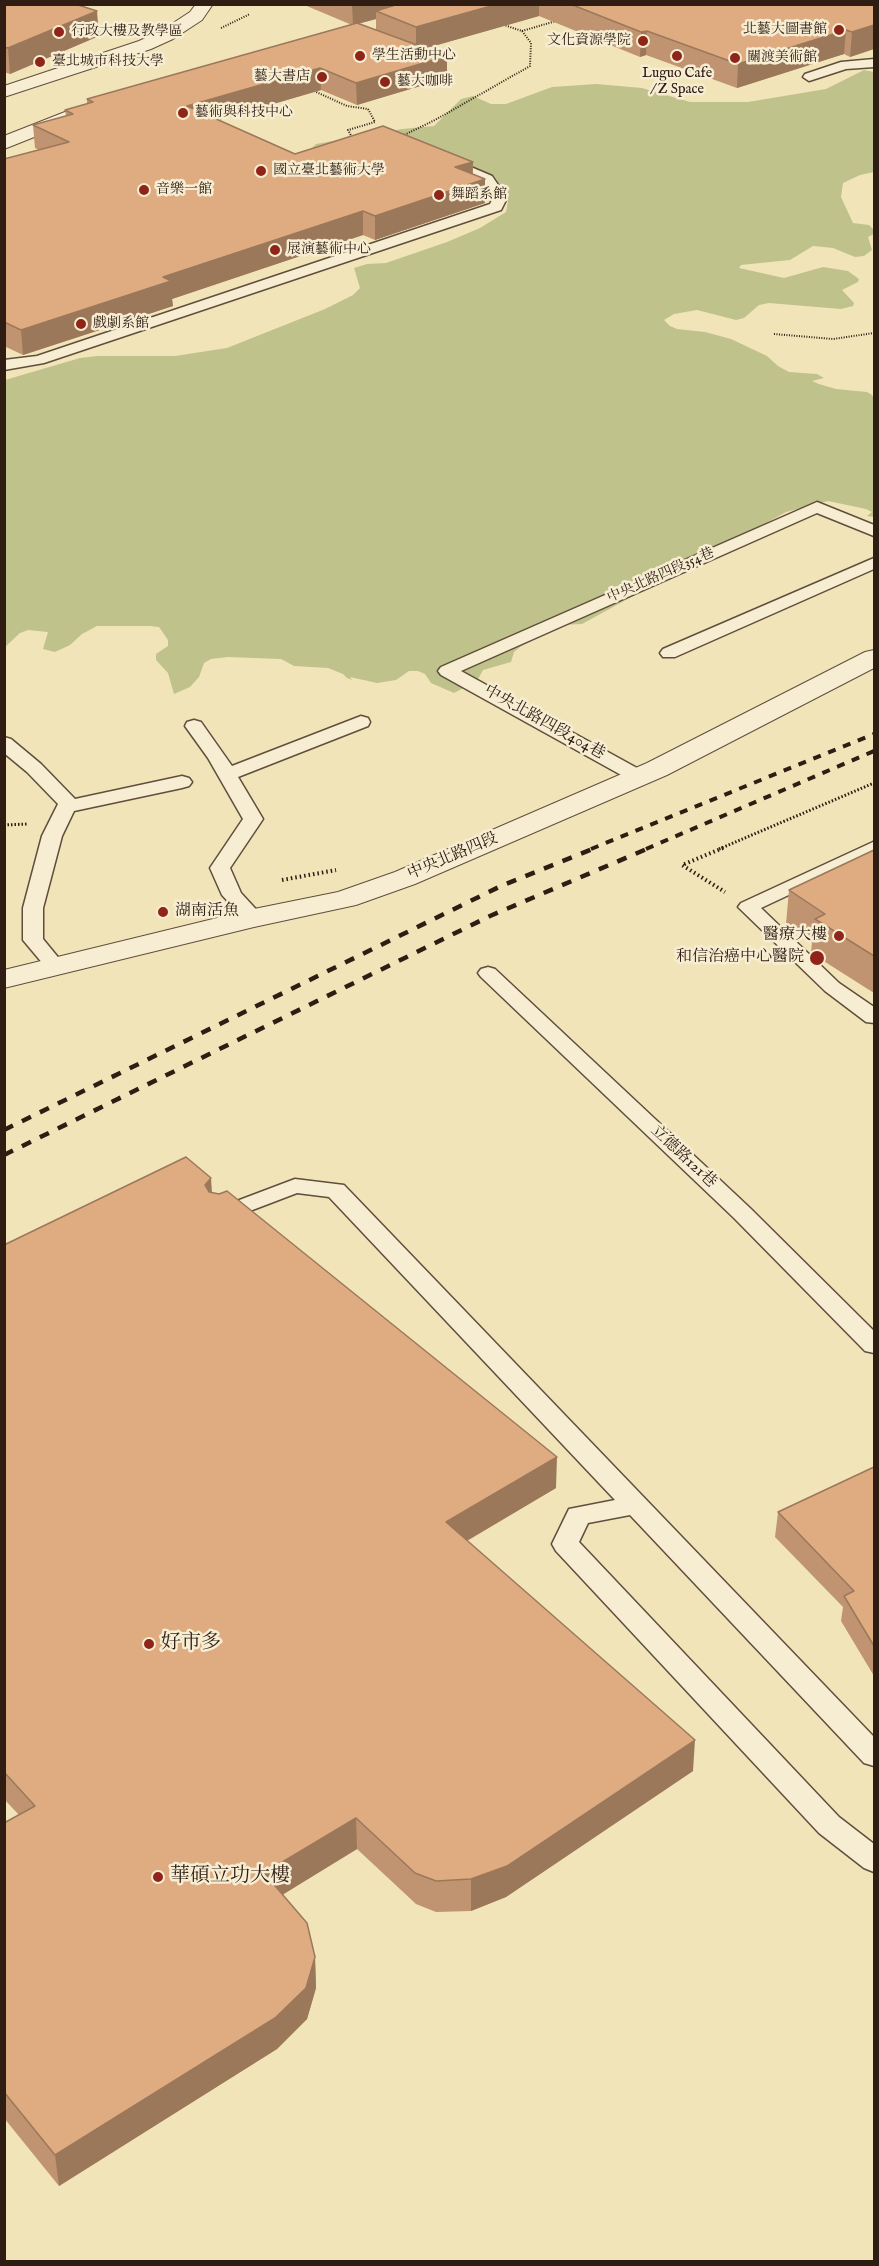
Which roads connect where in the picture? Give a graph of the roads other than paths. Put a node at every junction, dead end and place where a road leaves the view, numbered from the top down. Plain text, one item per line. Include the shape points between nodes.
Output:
1 (205, 4) edge
2 (874, 63) edge
3 (809, 77) edge
4 (4, 92) edge
5 (89, 108) edge
6 (4, 143) edge
7 (412, 145) edge
8 (4, 365) edge
9 (873, 529) edge
10 (874, 563) edge
11 (669, 653) dead end
12 (874, 658) edge
13 (447, 671) joint
14 (361, 722) dead end
15 (194, 726) dead end
16 (4, 743) edge
17 (228, 774) junction
18 (639, 777) junction
19 (182, 782) dead end
20 (71, 806) junction
21 (873, 848) edge
22 (254, 918) junction
23 (56, 967) junction
24 (488, 973) dead end
25 (4, 979) edge
26 (874, 1017) edge
27 (221, 1215) edge
28 (874, 1345) edge
29 (636, 1505) junction
30 (874, 1755) edge
31 (874, 1860) edge

1 - 4 street via 196,16 145,45
2 - 3 lane via 845,65
5 - 6 street
7 - 8 lane via 487,179 500,198 496,207 39,360
9 - 13 lane, 中央北路四段354巷 via 817,507
10 - 11 lane
12 - 18 street, 中央北路四段
13 - 18 lane, 中央北路四段404巷
14 - 17 lane
15 - 17 lane
16 - 20 lane
17 - 22 lane via 253,819 220,868 232,895
18 - 22 street, 中央北路四段 via 405,878 345,899
19 - 20 lane
20 - 23 lane via 66,806 52,836 33,908 33,940
21 - 26 lane via 748,907 832,987
22 - 23 street, 中央北路四段
23 - 25 street, 中央北路四段
24 - 28 lane, 立德路121巷 via 733,1204
27 - 29 lane via 295,1186 336,1190
29 - 30 lane
29 - 31 lane via 578,1516 565,1544 829,1825

